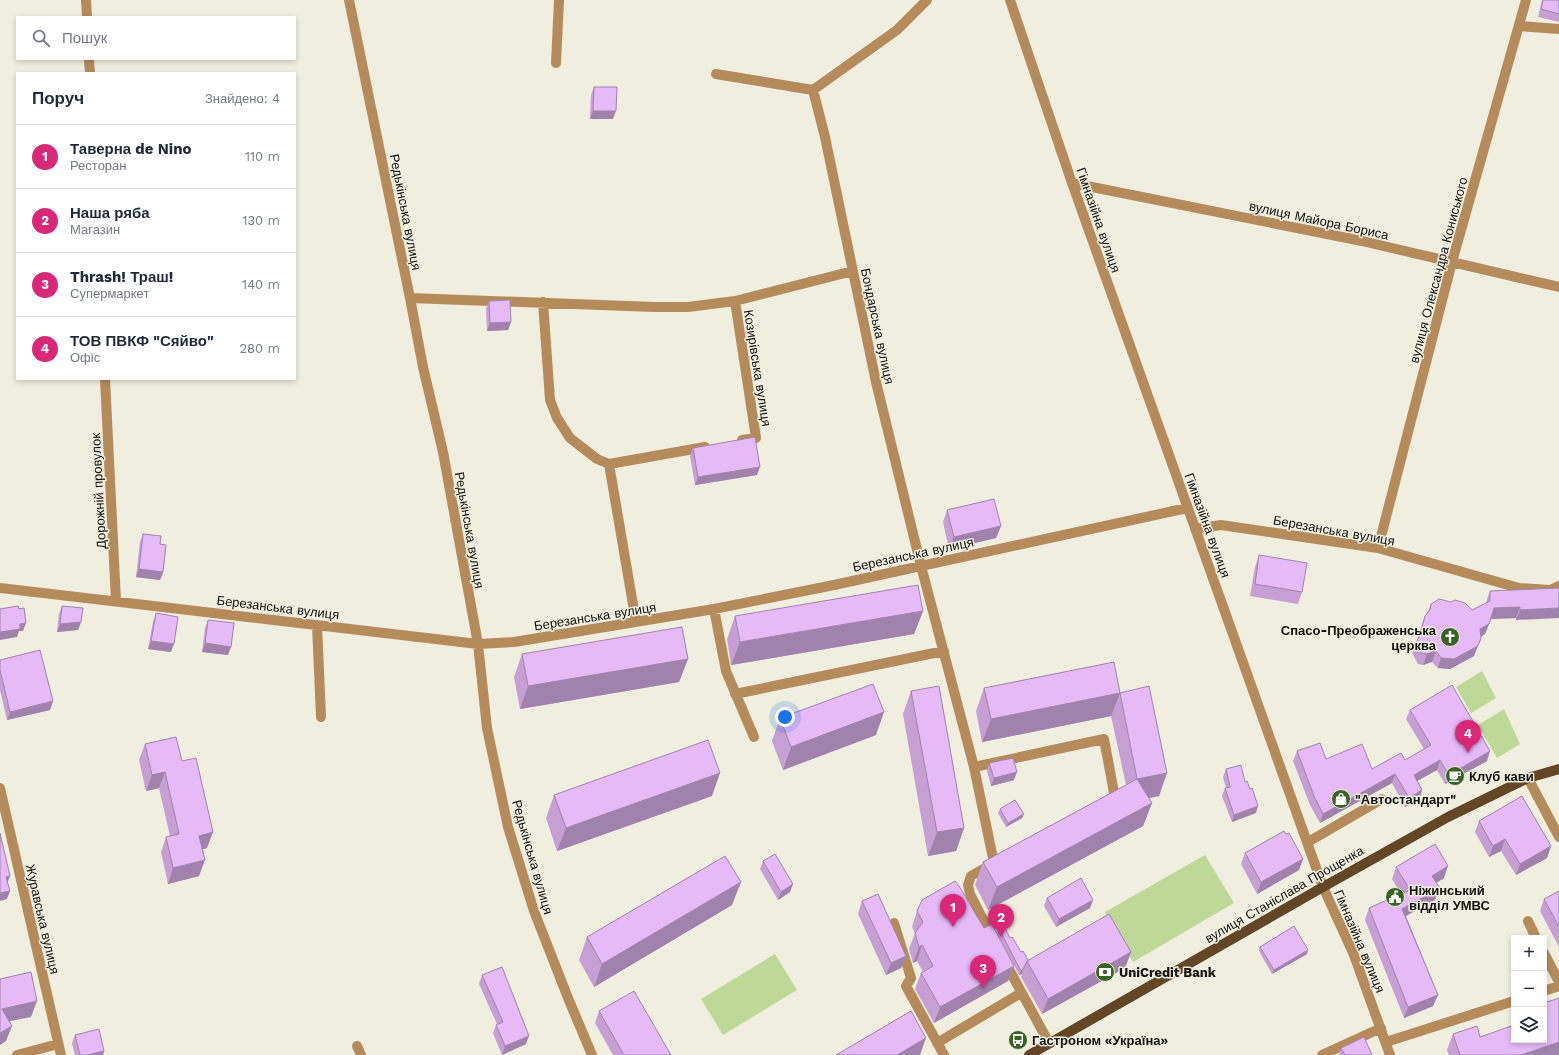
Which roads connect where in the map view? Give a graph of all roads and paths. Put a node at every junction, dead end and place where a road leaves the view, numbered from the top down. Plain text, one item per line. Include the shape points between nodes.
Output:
1 (86, 0) edge
2 (349, 0) edge
3 (559, 0) edge
4 (927, 0) edge
5 (1010, 0) edge
6 (1526, 0) edge
7 (87, 16) edge
8 (1519, 26) junction
9 (1559, 29) edge
10 (89, 60) edge
11 (556, 63) dead end
12 (90, 72) edge
13 (716, 74) dead end
14 (813, 90) junction
15 (1072, 183) junction
16 (1452, 262) junction
17 (853, 271) junction
18 (1559, 288) edge
19 (410, 298) junction
20 (735, 301) junction
21 (543, 302) junction
22 (105, 380) edge
23 (733, 442) edge
24 (717, 445) edge
25 (609, 464) junction
26 (1187, 508) junction
27 (1195, 529) junction
28 (1378, 548) junction
29 (921, 566) junction
30 (1559, 586) edge
31 (0, 588) edge
32 (116, 601) junction
33 (714, 609) junction
34 (636, 622) junction
35 (317, 625) junction
36 (478, 644) junction
37 (944, 651) junction
38 (735, 694) junction
39 (321, 718) dead end
40 (754, 737) dead end
41 (974, 767) junction
42 (1559, 769) edge
43 (1528, 778) junction
44 (0, 788) edge
45 (1382, 799) dead end
46 (1101, 805) edge
47 (1559, 837) edge
48 (1308, 842) junction
49 (1323, 887) junction
50 (1528, 922) dead end
51 (894, 923) dead end
52 (1534, 935) edge
53 (1547, 959) edge
54 (1559, 982) edge
55 (1559, 986) edge
56 (1547, 990) edge
57 (1021, 993) junction
58 (1511, 1002) edge
59 (1381, 1028) junction
60 (1386, 1042) junction
61 (937, 1043) junction
62 (1049, 1043) junction
63 (58, 1044) junction
64 (17, 1055) edge
65 (61, 1055) edge
66 (592, 1055) edge
67 (944, 1055) edge
68 (1029, 1055) edge
69 (1322, 1055) edge
70 (1390, 1055) edge

1 - 7 street
2 - 19 street, Редькінська вулиця
3 - 11 street
4 - 14 street via 896,30
5 - 15 street, Гімназійна вулиця
6 - 8 street, вулиця Олександра Кониського
8 - 9 street
8 - 16 street, вулиця Олександра Кониського
10 - 12 street
13 - 14 street
14 - 17 street, Бондарська вулиця
15 - 16 street, вулиця Майора Бориса via 1362,241
15 - 26 street, Гімназійна вулиця
16 - 18 street, вулиця Майора Бориса
16 - 28 street, вулиця Олександра Кониського
17 - 20 street, Козирівська вулиця
17 - 29 street, Бондарська вулиця via 876,382
19 - 21 street, Козирівська вулиця
19 - 36 street, Редькінська вулиця via 443,452
20 - 21 street, Козирівська вулиця via 688,307
20 - 23 street, Козирівська вулиця via 756,438
21 - 25 street via 550,400 557,418 570,438 597,459
22 - 32 street, Дорожній провулок
24 - 25 street
25 - 34 street
26 - 27 street, Гімназійна вулиця
26 - 29 street, Березанська вулиця
27 - 28 street, Березанська вулиця via 1221,525
27 - 48 street, Гімназійна вулиця
28 - 30 street, Березанська вулиця via 1519,588 1550,590
29 - 33 street, Березанська вулиця
29 - 37 street, Бондарська вулиця
31 - 32 street, Березанська вулиця
32 - 35 street, Березанська вулиця
33 - 34 street, Березанська вулиця
33 - 38 street via 726,671
34 - 36 street, Березанська вулиця via 514,642
35 - 36 street, Березанська вулиця
35 - 39 street
36 - 66 street, Редькінська вулиця via 487,728 508,827 534,911
37 - 38 street
37 - 41 street, Бондарська вулиця
38 - 40 street
41 - 46 street via 1104,739 1115,798
41 - 57 street, Бондарська вулиця via 997,861 971,876 968,885 970,894
42 - 43 main road, вулиця Станіслава Прощенка
43 - 47 street
43 - 49 main road, вулиця Станіслава Прощенка via 1448,817
44 - 63 street, Журавська вулиця
45 - 48 street
48 - 49 street, Гімназійна вулиця
49 - 59 street, Гімназійна вулиця via 1354,955
49 - 62 main road, вулиця Станіслава Прощенка
50 - 52 street
51 - 61 street via 912,978 906,986
53 - 54 street
55 - 56 street
57 - 61 street
57 - 62 street
58 - 60 street
59 - 60 street, Гімназійна вулиця
59 - 69 street
60 - 70 street, Гімназійна вулиця
61 - 67 street
62 - 68 main road, вулиця Станіслава Прощенка
63 - 64 street
63 - 65 street, Журавська вулиця

